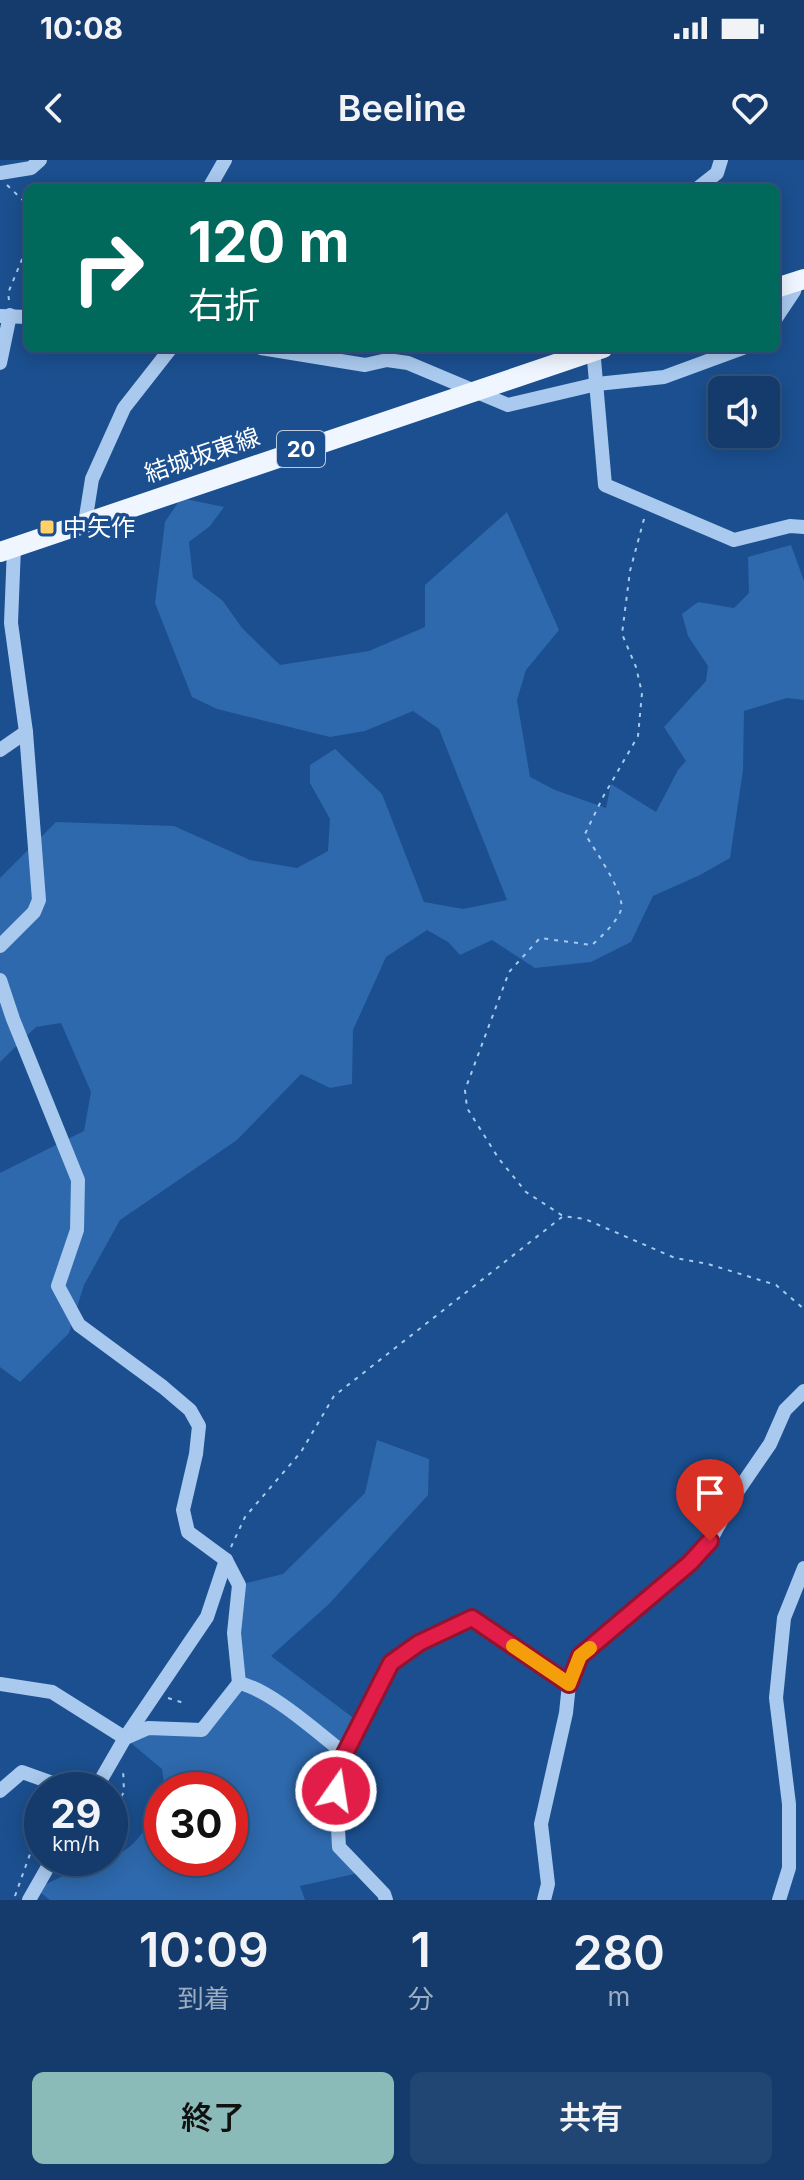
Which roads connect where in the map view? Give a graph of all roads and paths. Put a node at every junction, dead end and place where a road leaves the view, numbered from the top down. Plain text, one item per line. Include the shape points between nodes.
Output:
1 (40, 160) edge
2 (225, 160) edge
3 (721, 160) edge
4 (0, 176) edge
5 (211, 184) edge
6 (703, 184) edge
7 (24, 201) edge
8 (24, 255) edge
9 (801, 280) edge
10 (780, 287) edge
11 (780, 312) edge
12 (5, 315) edge
13 (168, 352) edge
14 (285, 352) edge
15 (588, 352) edge
16 (597, 352) edge
17 (732, 352) edge
18 (0, 363) edge
19 (597, 384) junction
20 (471, 390) junction
21 (648, 502) junction
22 (85, 523) junction
23 (804, 527) edge
24 (7, 550) edge
25 (26, 732) junction
26 (0, 750) edge
27 (0, 946) edge
28 (0, 980) edge
29 (563, 1216) junction
30 (804, 1309) edge
31 (804, 1391) edge
32 (226, 1560) junction
33 (804, 1568) edge
34 (239, 1683) junction
35 (0, 1684) edge
36 (569, 1684) junction
37 (125, 1738) junction
38 (345, 1754) junction
39 (113, 1759) junction
40 (105, 1772) edge
41 (123, 1772) edge
42 (24, 1773) edge
43 (0, 1791) edge
44 (24, 1871) edge
45 (41, 1876) edge
46 (26, 1900) edge
47 (386, 1900) edge
48 (544, 1900) edge
49 (779, 1900) edge

1 - 4 street via 31,168
2 - 5 street
3 - 6 street via 717,173
4 - 7 path
8 - 12 path
9 - 10 main road
9 - 11 street
12 - 18 street
13 - 22 street via 124,408 92,479
14 - 20 street via 365,365 408,363
15 - 20 main road, 結城坂東線 / 20
16 - 19 street
17 - 19 street via 664,377
19 - 20 street via 508,405
19 - 21 street via 605,485
20 - 22 main road, 結城坂東線 / 20
21 - 23 street via 734,540
21 - 29 path via 630,571 622,634 642,693 638,736 585,834 616,887 621,912 592,945 540,938 509,972 465,1090 467,1108 499,1159 526,1192
22 - 24 main road, 結城坂東線 / 20
24 - 25 street
25 - 26 street
25 - 27 street via 39,900
28 - 32 street via 78,1180 77,1230 58,1286 79,1325 190,1410 199,1426 183,1510 188,1532
29 - 30 path via 585,1219 675,1258 776,1285
29 - 32 path via 334,1396 301,1452 245,1517
31 - 36 street via 785,1410 710,1541 580,1656
32 - 34 street via 239,1585 234,1633
32 - 37 street via 207,1617
33 - 49 street via 784,1618 776,1698 789,1804 789,1868
34 - 37 street via 202,1730 148,1728
34 - 38 street via 293,1714
35 - 37 street via 52,1692
36 - 38 street via 472,1618 391,1663
36 - 48 street via 541,1824 548,1884
37 - 39 street
38 - 47 street via 335,1773 339,1847
39 - 40 street
39 - 41 path via 122,1763
42 - 43 street
44 - 46 path via 15,1896
45 - 46 street

